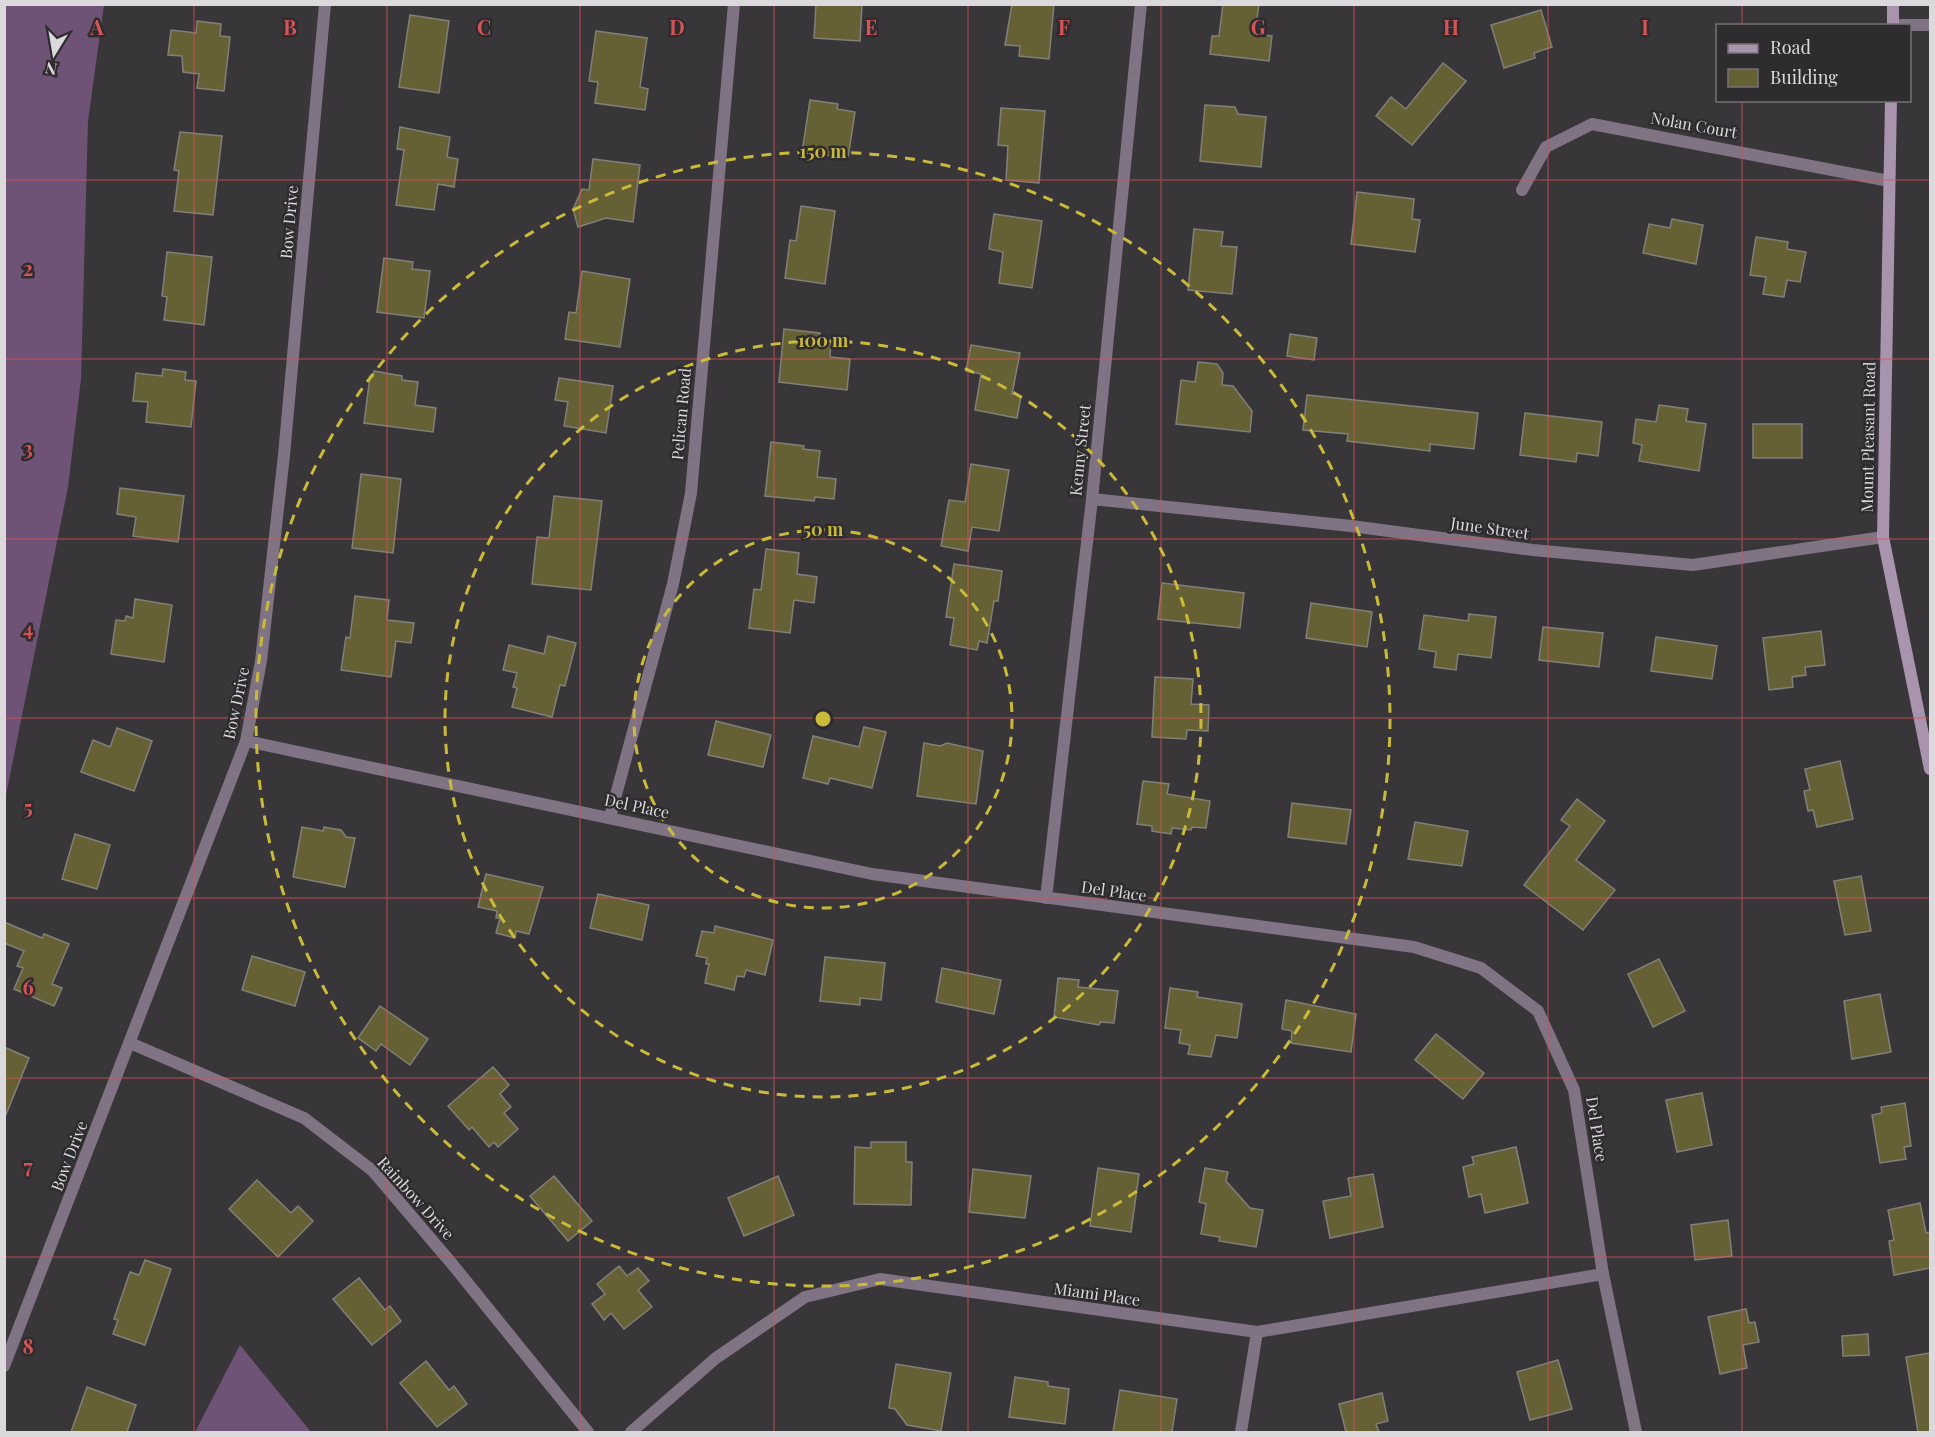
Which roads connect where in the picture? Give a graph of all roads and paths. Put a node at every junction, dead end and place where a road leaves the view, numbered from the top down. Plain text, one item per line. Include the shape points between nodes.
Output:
1 (325, 4) edge
2 (734, 4) edge
3 (1141, 4) edge
4 (1893, 4) edge
5 (1893, 24) edge
6 (1911, 25) edge
7 (1930, 25) edge
8 (1891, 102) edge
9 (1889, 181) junction
10 (1522, 190) dead end
11 (1092, 499) junction
12 (1883, 537) junction
13 (246, 741) junction
14 (1930, 769) edge
15 (610, 817) junction
16 (1046, 898) junction
17 (130, 1043) junction
18 (1603, 1274) junction
19 (1257, 1332) junction
20 (4, 1366) edge
21 (588, 1432) edge
22 (631, 1432) edge
23 (1241, 1432) edge
24 (1636, 1432) edge

1 - 13 street, Bow Drive via 284,454 261,661
2 - 15 street, Pelican Road via 691,493 673,584
3 - 11 street, Kenny Street
4 - 5 street
6 - 7 street
8 - 9 street, Mount Pleasant Road
9 - 10 street, Nolan Court via 1592,124 1546,147
9 - 12 street, Mount Pleasant Road
11 - 12 street, June Street via 1693,565
11 - 16 street, Kenny Street
12 - 14 street, Mount Pleasant Road
13 - 15 street, Del Place
13 - 17 street, Bow Drive
15 - 16 street, Del Place via 872,874
16 - 18 street, Del Place via 1414,947 1481,968 1538,1011 1574,1090
17 - 20 street, Bow Drive
17 - 21 street, Rainbow Drive via 304,1118 373,1171
18 - 19 street, Miami Place
18 - 24 street, Del Place
19 - 22 street, Miami Place via 880,1279 805,1297 716,1358
19 - 23 street

